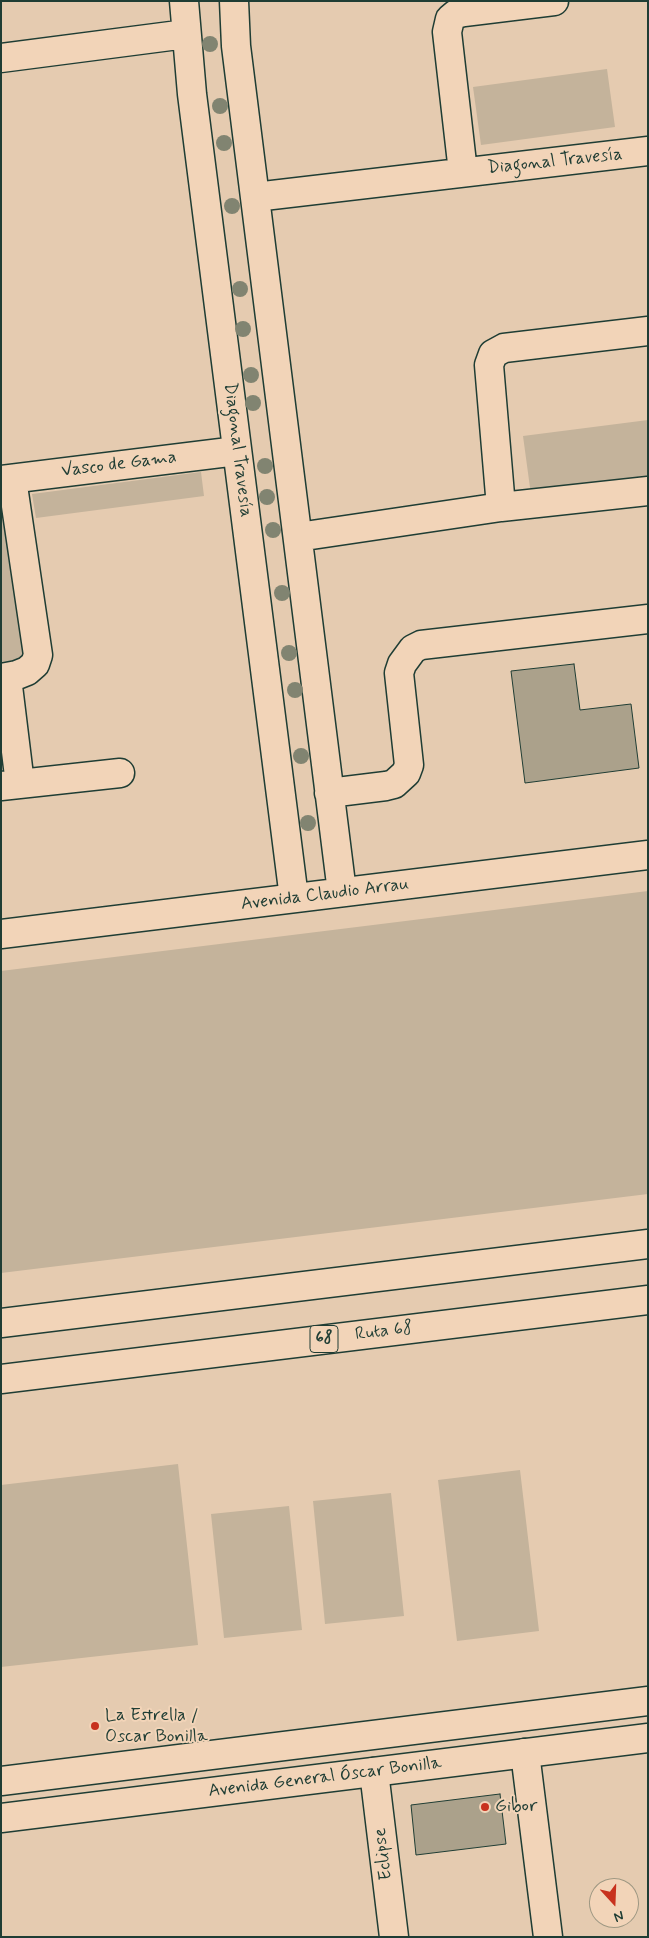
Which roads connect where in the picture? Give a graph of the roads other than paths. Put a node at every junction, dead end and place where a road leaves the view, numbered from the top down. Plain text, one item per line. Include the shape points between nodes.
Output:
1 (184, 1) edge
2 (234, 1) edge
3 (554, 1) edge
4 (186, 34) junction
5 (1, 58) edge
6 (648, 151) edge
7 (463, 172) junction
8 (255, 197) junction
9 (648, 331) edge
10 (237, 451) junction
11 (6, 480) edge
12 (648, 491) edge
13 (501, 507) junction
14 (298, 537) junction
15 (648, 619) edge
16 (4, 678) edge
17 (120, 772) dead end
18 (11, 785) edge
19 (329, 793) junction
20 (648, 855) edge
21 (342, 892) junction
22 (294, 898) junction
23 (1, 934) edge
24 (648, 1244) edge
25 (648, 1300) edge
26 (1, 1323) edge
27 (1, 1379) edge
28 (648, 1701) edge
29 (648, 1738) edge
30 (525, 1753) junction
31 (374, 1772) junction
32 (1, 1781) edge
33 (1, 1818) edge
34 (394, 1937) edge
35 (548, 1937) edge

1 - 4 main road, Diagonal Travesía
2 - 8 main road via 236,46
3 - 7 main road, Diagonal Travesía via 464,12 450,19 447,32
4 - 5 main road
4 - 10 main road, Diagonal Travesía
6 - 7 main road, Diagonal Travesía
7 - 8 main road, Diagonal Travesía
8 - 14 main road
9 - 13 main road via 504,348 493,354 489,365
10 - 11 main road, Vasco de Gama
10 - 22 main road, Diagonal Travesía
11 - 16 main road via 38,655 28,671
12 - 13 main road
13 - 14 main road
14 - 19 main road
15 - 19 main road via 421,645 413,649 404,659 399,673 409,765 406,773 394,784
16 - 18 main road
17 - 18 main road
19 - 21 main road
20 - 21 main road, Avenida Claudio Arrau
21 - 22 main road, Avenida Claudio Arrau
22 - 23 main road, Avenida Claudio Arrau
24 - 26 main road
25 - 27 main road, Ruta 68 / 68
28 - 32 main road, Avenida General Óscar Bonilla
29 - 30 main road, Avenida General Óscar Bonilla
30 - 31 main road, Avenida General Óscar Bonilla
30 - 35 main road
31 - 33 main road, Avenida General Óscar Bonilla
31 - 34 main road, Eclipse

